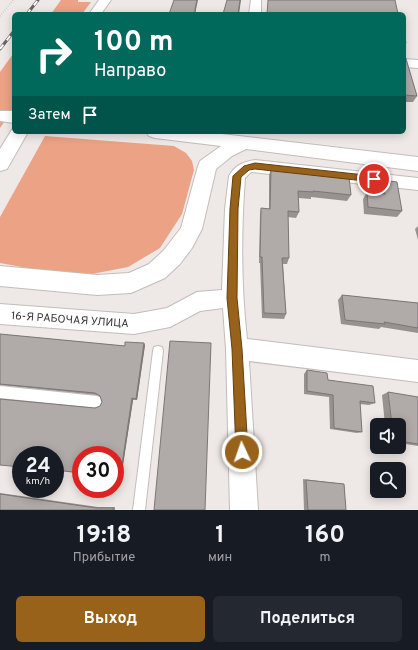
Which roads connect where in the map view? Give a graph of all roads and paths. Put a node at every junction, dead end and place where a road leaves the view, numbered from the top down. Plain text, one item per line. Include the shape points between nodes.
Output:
1 (14, 0) edge
2 (105, 0) edge
3 (256, 0) edge
4 (96, 12) edge
5 (254, 12) edge
6 (0, 16) edge
7 (406, 63) edge
8 (418, 64) edge
9 (0, 116) edge
10 (12, 117) edge
11 (18, 134) edge
12 (162, 134) edge
13 (185, 134) edge
14 (210, 135) edge
15 (242, 137) edge
16 (0, 164) edge
17 (418, 164) edge
18 (207, 166) junction
19 (418, 184) edge
20 (0, 276) edge
21 (232, 298) junction
22 (0, 314) edge
23 (237, 349) junction
24 (158, 351) dead end
25 (418, 371) edge
26 (0, 392) edge
27 (97, 402) dead end
28 (139, 510) edge
29 (244, 510) edge

1 - 6 path
2 - 4 main road
3 - 5 street
7 - 8 street
9 - 10 main road
11 - 16 main road
12 - 18 main road via 188,145
13 - 14 main road
14 - 15 main road
15 - 17 main road via 263,145
15 - 18 main road
18 - 20 main road via 191,229 172,257 157,271 131,283 97,285
19 - 21 street via 255,166 241,171 235,185
21 - 22 street, 16-Я РАБОЧАЯ УЛИЦА via 198,302 170,317 134,324
21 - 23 street
23 - 25 street
23 - 29 street
24 - 28 lane
26 - 27 lane

